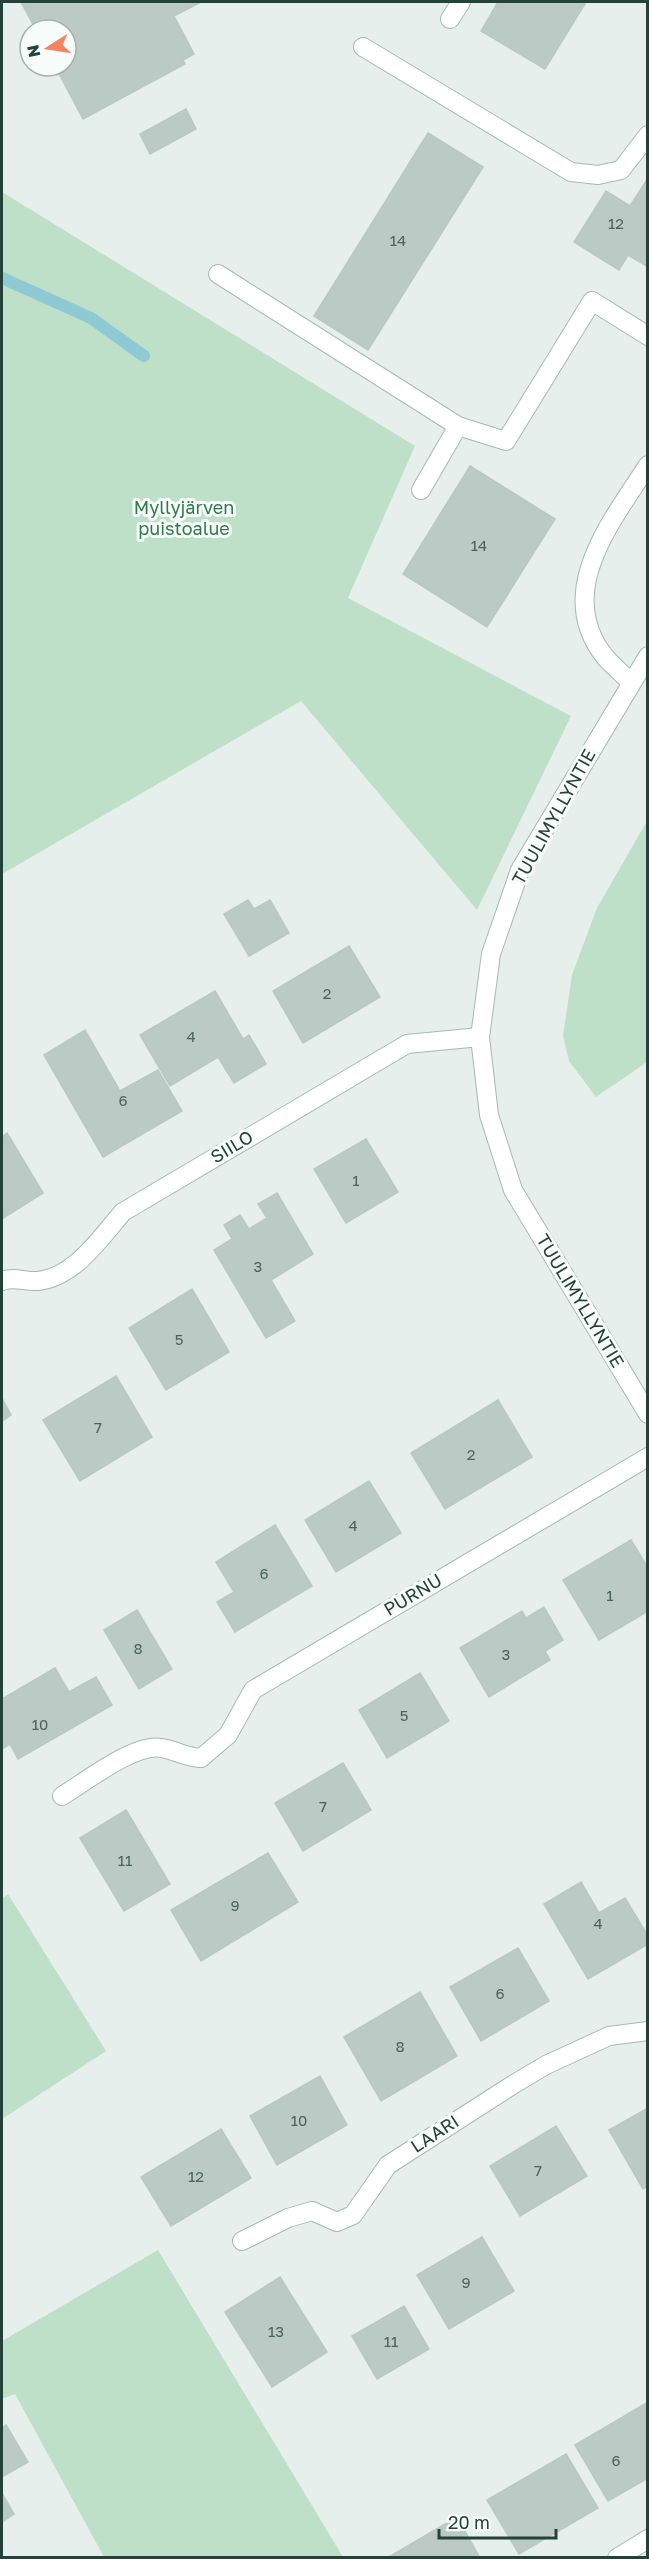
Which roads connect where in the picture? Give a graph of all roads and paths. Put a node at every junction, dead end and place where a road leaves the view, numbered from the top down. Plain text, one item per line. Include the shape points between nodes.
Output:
1 (461, 2) edge
2 (450, 19) dead end
3 (363, 46) dead end
4 (648, 135) edge
5 (218, 274) dead end
6 (648, 336) edge
7 (458, 426) junction
8 (648, 465) edge
9 (421, 490) dead end
10 (648, 656) edge
11 (631, 683) junction
12 (480, 1036) junction
13 (2, 1281) edge
14 (648, 1414) edge
15 (648, 1457) edge
16 (62, 1796) dead end
17 (648, 2031) edge
18 (242, 2241) dead end
19 (648, 2539) edge
20 (616, 2558) edge

1 - 2 street
3 - 4 street via 571,172 598,175 621,170
5 - 7 street
6 - 7 street via 592,301 506,441
7 - 9 street
8 - 11 street via 597,545 584,590 587,623 604,655
10 - 11 street, TUULIMYLLYNTIE
11 - 12 street, TUULIMYLLYNTIE via 520,870 491,954
12 - 13 street, SIILO via 407,1044 123,1212 61,1276 38,1281
12 - 14 street, TUULIMYLLYNTIE via 489,1115 513,1190
15 - 16 street, PURNU via 254,1690 228,1735 201,1758 184,1757 161,1748 142,1749
17 - 18 street, LAARI via 609,2036 514,2084 388,2165 353,2215 337,2222 312,2211 288,2218
19 - 20 street

